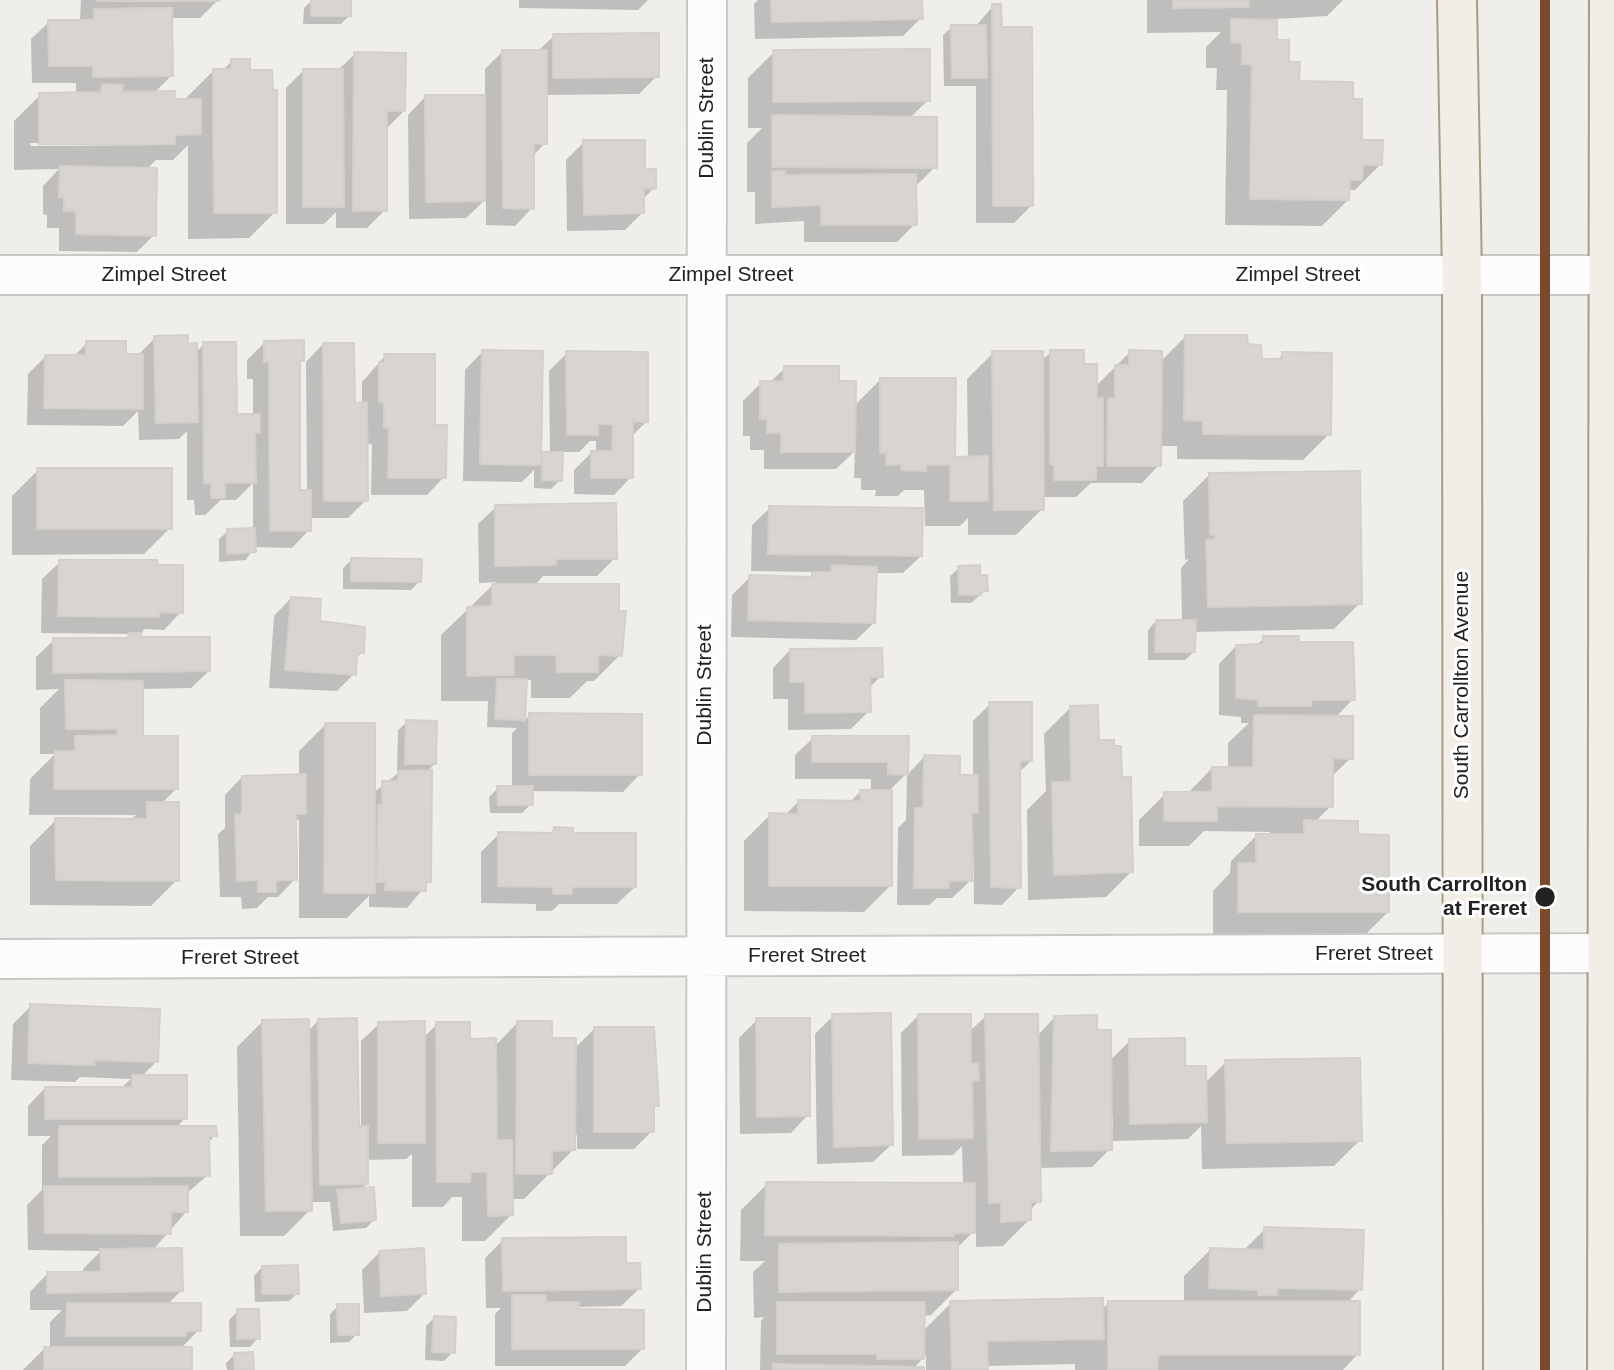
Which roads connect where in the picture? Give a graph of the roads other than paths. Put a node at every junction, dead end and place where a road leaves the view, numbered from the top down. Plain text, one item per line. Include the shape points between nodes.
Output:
1 (707, 0) edge
2 (1457, 0) edge
3 (1609, 0) edge
4 (0, 275) edge
5 (706, 275) junction
6 (1462, 275) junction
7 (1611, 275) edge
8 (1611, 953) edge
9 (1462, 954) junction
10 (704, 957) junction
11 (0, 959) edge
12 (706, 1370) edge
13 (1463, 1370) edge
14 (1607, 1370) edge

1 - 5 street, Dublin Street
2 - 6 main road, South Carrollton Avenue
3 - 7 main road
4 - 5 street, Zimpel Street
5 - 6 street, Zimpel Street
5 - 10 street, Dublin Street
6 - 7 street, Zimpel Street
6 - 9 main road, South Carrollton Avenue
7 - 8 main road
8 - 9 street, Freret Street
8 - 14 main road
9 - 10 street, Freret Street
9 - 13 main road, South Carrollton Avenue
10 - 11 street, Freret Street
10 - 12 street, Dublin Street

